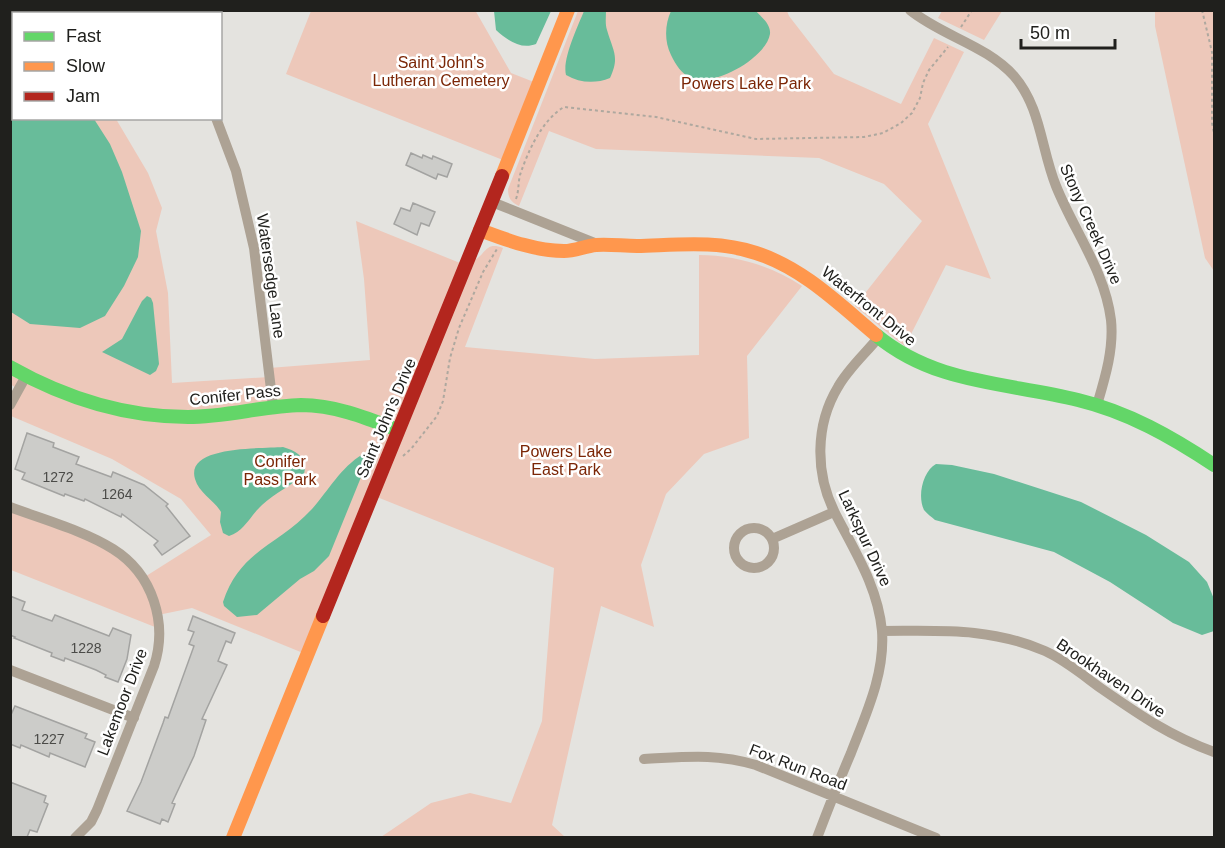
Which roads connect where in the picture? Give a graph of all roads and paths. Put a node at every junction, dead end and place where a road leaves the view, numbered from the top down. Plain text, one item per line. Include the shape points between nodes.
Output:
1 (568, 10) edge
2 (910, 10) edge
3 (972, 10) edge
4 (1202, 10) edge
5 (955, 38) junction
6 (217, 120) edge
7 (1215, 133) edge
8 (492, 202) junction
9 (512, 210) junction
10 (480, 230) junction
11 (501, 238) junction
12 (597, 244) junction
13 (878, 338) junction
14 (10, 366) edge
15 (26, 376) junction
16 (10, 405) edge
17 (1096, 405) junction
18 (273, 406) junction
19 (398, 430) junction
20 (389, 451) junction
21 (1215, 465) edge
22 (10, 507) edge
23 (834, 512) junction
24 (772, 539) dead end
25 (882, 631) junction
26 (10, 670) edge
27 (134, 718) junction
28 (1215, 752) edge
29 (644, 759) dead end
30 (833, 796) junction
31 (75, 837) edge
32 (233, 837) edge
33 (817, 837) edge
34 (936, 837) edge

1 - 8 street, Saint John's Drive
2 - 5 street, Stony Creek Drive
3 - 5 path
4 - 7 path via 1212,52
5 - 9 path via 929,70 912,113 883,133 864,137 756,139 656,117 564,107 546,123 536,139 521,172
5 - 17 street, Stony Creek Drive via 997,61 1026,92 1055,185 1101,277 1108,300 1111,340
6 - 18 street, Watersedge Lane via 236,171 254,248
8 - 9 street, Waterfront Drive
8 - 10 street, Saint John's Drive
9 - 12 street, Waterfront Drive
10 - 11 street, Waterfront Drive
10 - 19 street, Saint John's Drive
11 - 12 street, Waterfront Drive via 566,251
11 - 20 path via 459,328 437,416 403,456
12 - 13 street, Waterfront Drive via 718,244 762,254 808,278
13 - 17 street, Waterfront Drive via 907,358 947,375
13 - 23 street, Larkspur Drive via 837,387 825,415 821,468
14 - 15 street, Conifer Pass
15 - 16 street
15 - 18 street, Conifer Pass via 78,400 139,415 218,416
17 - 21 street, Waterfront Drive via 1166,433
18 - 19 street, Conifer Pass via 334,408
19 - 20 street, Saint John's Drive
20 - 32 street, Saint John's Drive
22 - 27 street, Lakemoor Drive via 105,544 130,562 145,582 157,610 160,641
23 - 24 street
23 - 25 street, Larkspur Drive via 868,575
25 - 28 street, Brookhaven Drive via 968,631 1022,642 1047,652 1161,729
25 - 30 street, Larkspur Drive via 875,690
26 - 27 street
27 - 31 street, Lakemoor Drive via 93,818
29 - 30 street, Fox Run Road via 738,759
30 - 33 street, Larkspur Drive
30 - 34 street, Fox Run Road

